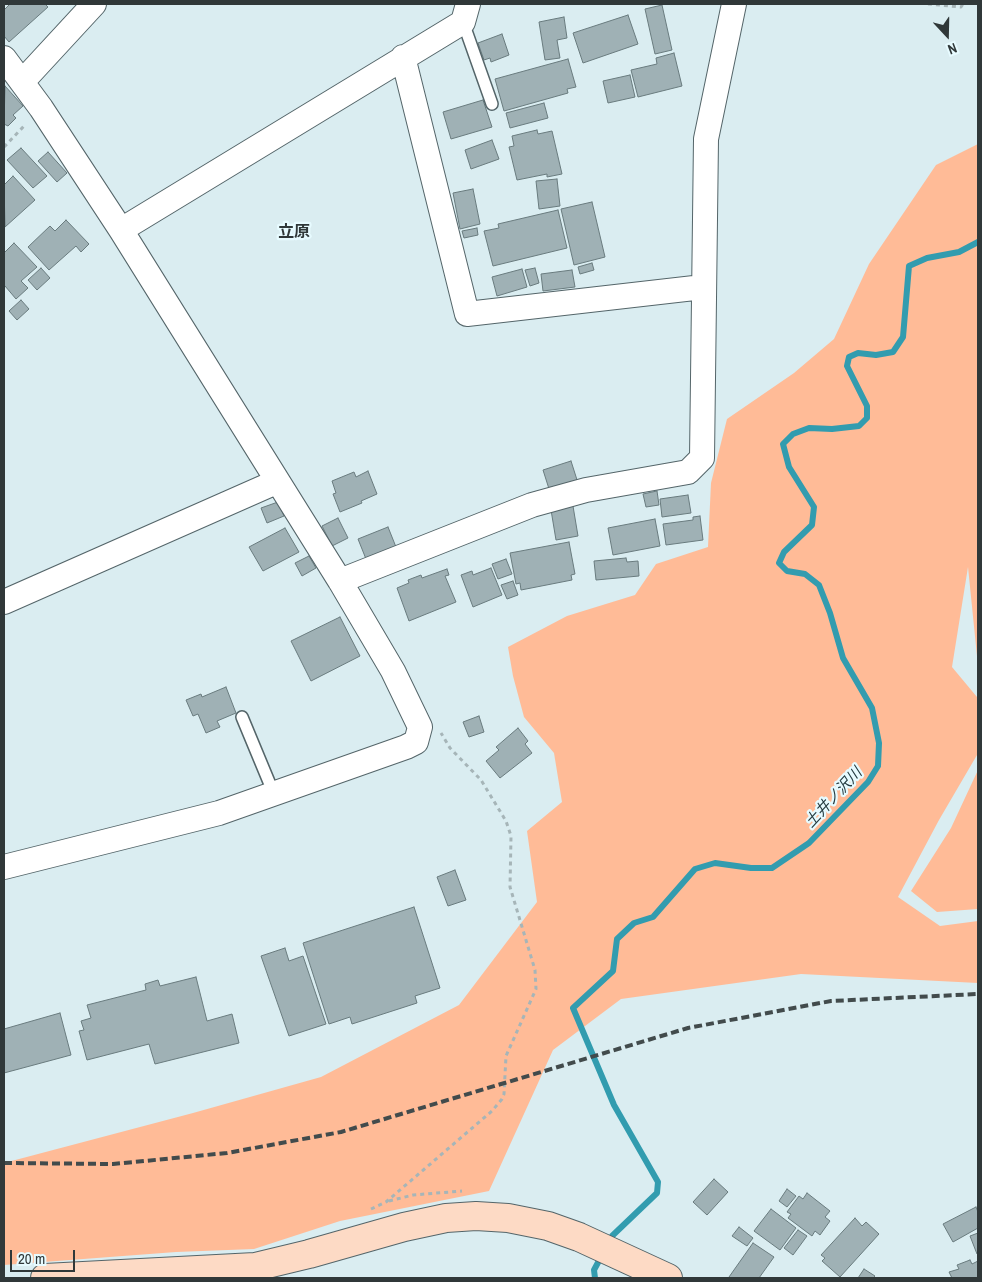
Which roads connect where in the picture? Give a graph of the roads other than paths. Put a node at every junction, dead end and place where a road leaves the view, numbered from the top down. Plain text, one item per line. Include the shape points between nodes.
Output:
1 (94, 4) edge
2 (734, 4) edge
3 (465, 13) edge
4 (403, 57) junction
5 (4, 58) edge
6 (22, 82) junction
7 (492, 104) dead end
8 (122, 230) junction
9 (703, 288) junction
10 (276, 482) junction
11 (340, 581) junction
12 (4, 602) edge
13 (242, 717) dead end
14 (274, 794) junction
15 (4, 867) edge
16 (46, 1278) edge
17 (668, 1278) edge

1 - 6 street
2 - 9 street via 706,139
3 - 4 street
3 - 7 lane
4 - 8 street
4 - 9 street via 467,314
5 - 6 street
6 - 8 street
8 - 10 street
9 - 11 street via 702,458 688,472 586,490 532,505
10 - 11 street
10 - 12 street
11 - 14 street via 393,671 420,728 416,742
13 - 14 lane
14 - 15 street via 219,814
16 - 17 street via 255,1267 404,1227 446,1218 476,1216 548,1226

